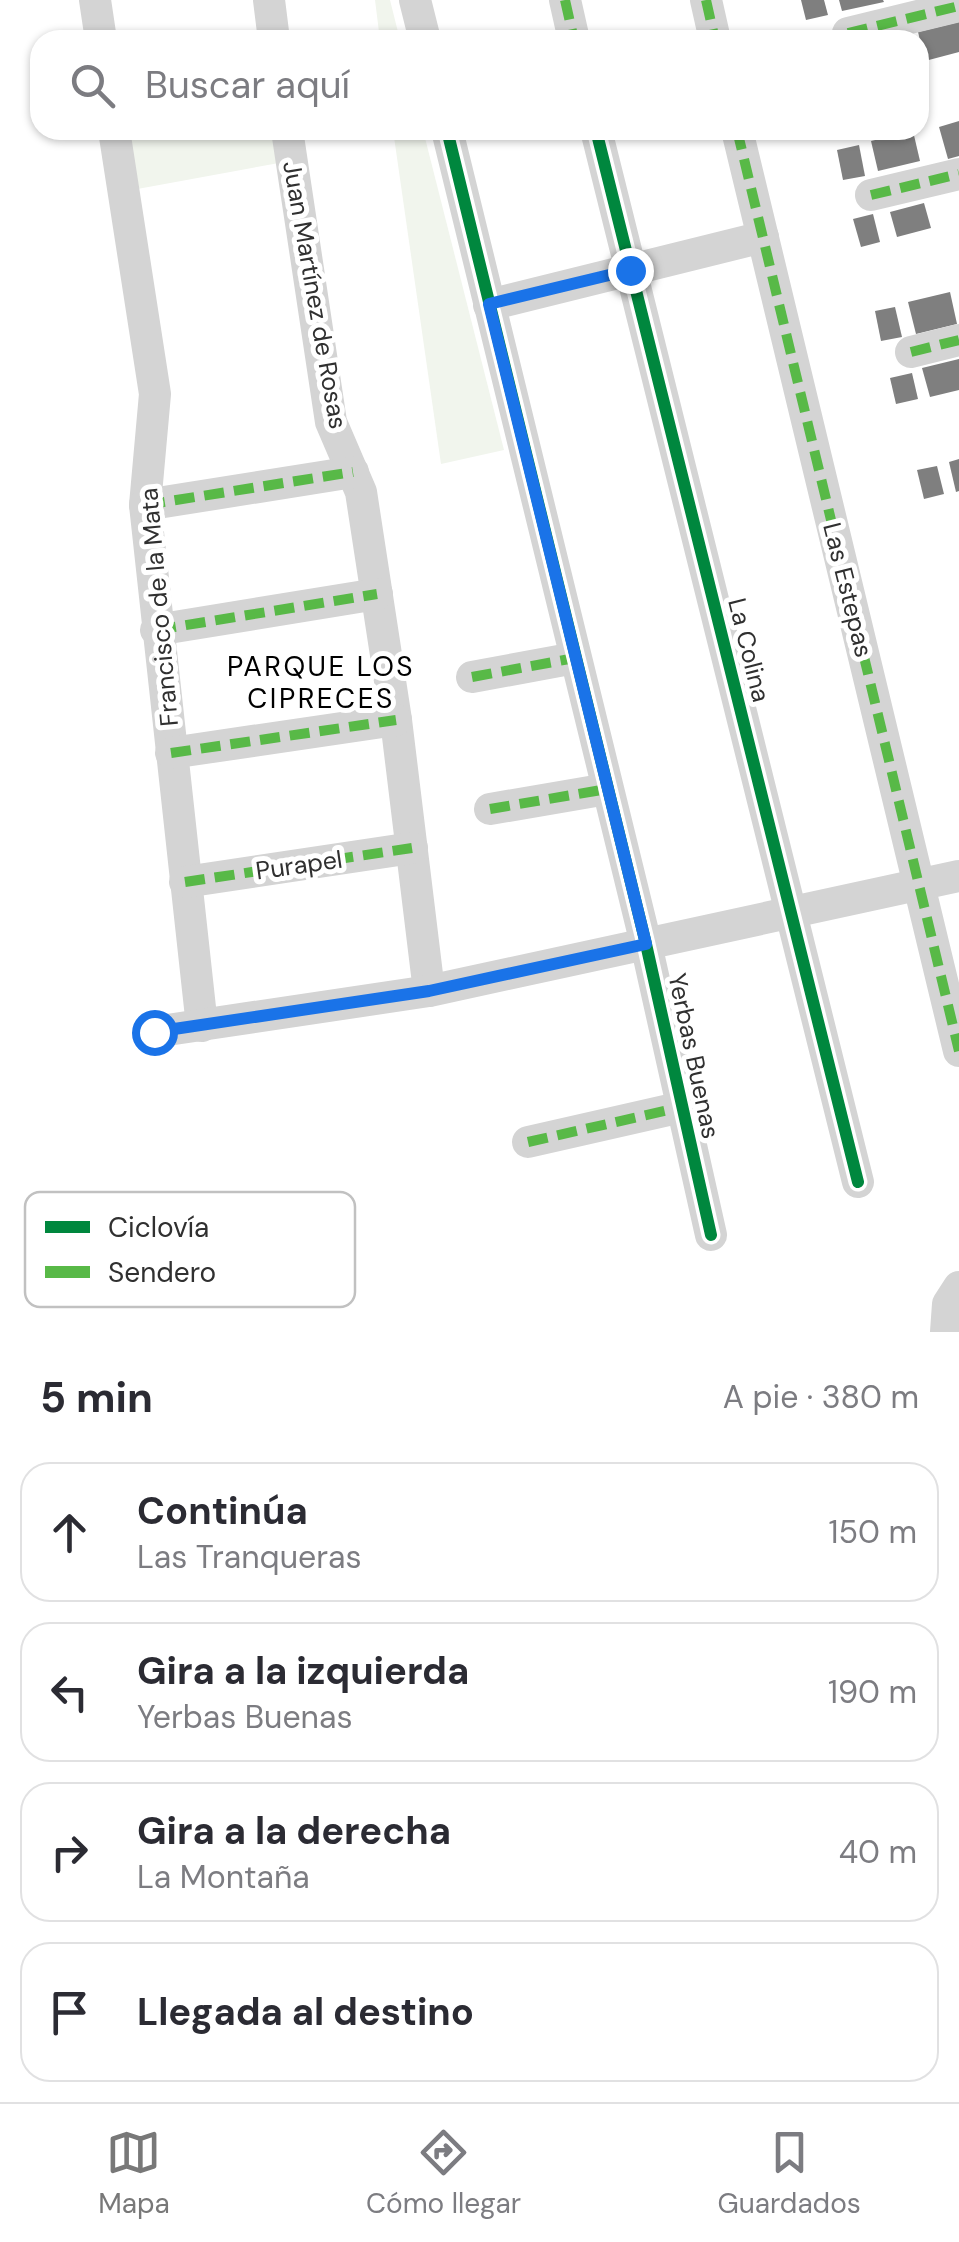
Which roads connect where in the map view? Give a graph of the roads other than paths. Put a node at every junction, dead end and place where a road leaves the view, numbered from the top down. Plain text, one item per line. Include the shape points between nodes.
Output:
1 (95, 0) edge
2 (268, 0) edge
3 (415, 0) edge
4 (565, 0) edge
5 (706, 0) edge
6 (959, 6) edge
7 (100, 30) edge
8 (272, 30) edge
9 (422, 30) edge
10 (572, 30) edge
11 (714, 30) edge
12 (860, 30) edge
13 (116, 140) edge
14 (289, 140) edge
15 (448, 140) edge
16 (598, 140) edge
17 (739, 140) edge
18 (959, 174) edge
19 (870, 195) dead end
20 (762, 237) junction
21 (630, 270) junction
22 (489, 304) junction
23 (959, 340) edge
24 (911, 352) dead end
25 (353, 472) junction
26 (145, 505) junction
27 (377, 594) junction
28 (156, 630) junction
29 (575, 658) junction
30 (472, 677) dead end
31 (396, 720) junction
32 (171, 752) junction
33 (607, 789) junction
34 (490, 809) dead end
35 (412, 848) junction
36 (959, 876) edge
37 (185, 882) junction
38 (919, 884) junction
39 (791, 910) junction
40 (646, 944) junction
41 (429, 991) junction
42 (202, 1026) junction
43 (154, 1032) dead end
44 (959, 1050) edge
45 (682, 1107) junction
46 (528, 1142) dead end
47 (858, 1182) dead end
48 (711, 1235) dead end
49 (959, 1288) edge
50 (946, 1332) edge

1 - 7 street
2 - 8 street
3 - 9 street
4 - 10 street
5 - 11 street
6 - 12 street
13 - 26 street, Francisco de la Mata via 156,394
14 - 25 street, Juan Martínez de Rosas via 331,422
15 - 22 street, Yerbas Buenas
16 - 21 street, La Colina
17 - 20 street, Las Estepas
18 - 19 street
20 - 21 street
20 - 38 street, Las Estepas
21 - 22 street
21 - 39 street, La Colina
22 - 29 street, Yerbas Buenas
23 - 24 street
25 - 26 street
25 - 27 street, Juan Martínez de Rosas
26 - 28 street, Francisco de la Mata
27 - 28 street
27 - 31 street, Juan Martínez de Rosas
28 - 32 street, Francisco de la Mata
29 - 30 street
29 - 33 street, Yerbas Buenas
31 - 32 street
31 - 35 street, Juan Martínez de Rosas
32 - 37 street, Francisco de la Mata
33 - 34 street
33 - 40 street, Yerbas Buenas
35 - 37 street, Purapel
35 - 41 street, Juan Martínez de Rosas
36 - 38 street
37 - 42 street, Francisco de la Mata
38 - 39 street
38 - 44 street, Las Estepas
39 - 40 street
39 - 47 street, La Colina
40 - 41 street
40 - 45 street, Yerbas Buenas
41 - 42 street
42 - 43 street
45 - 46 street
45 - 48 street, Yerbas Buenas
49 - 50 street via 948,1304

